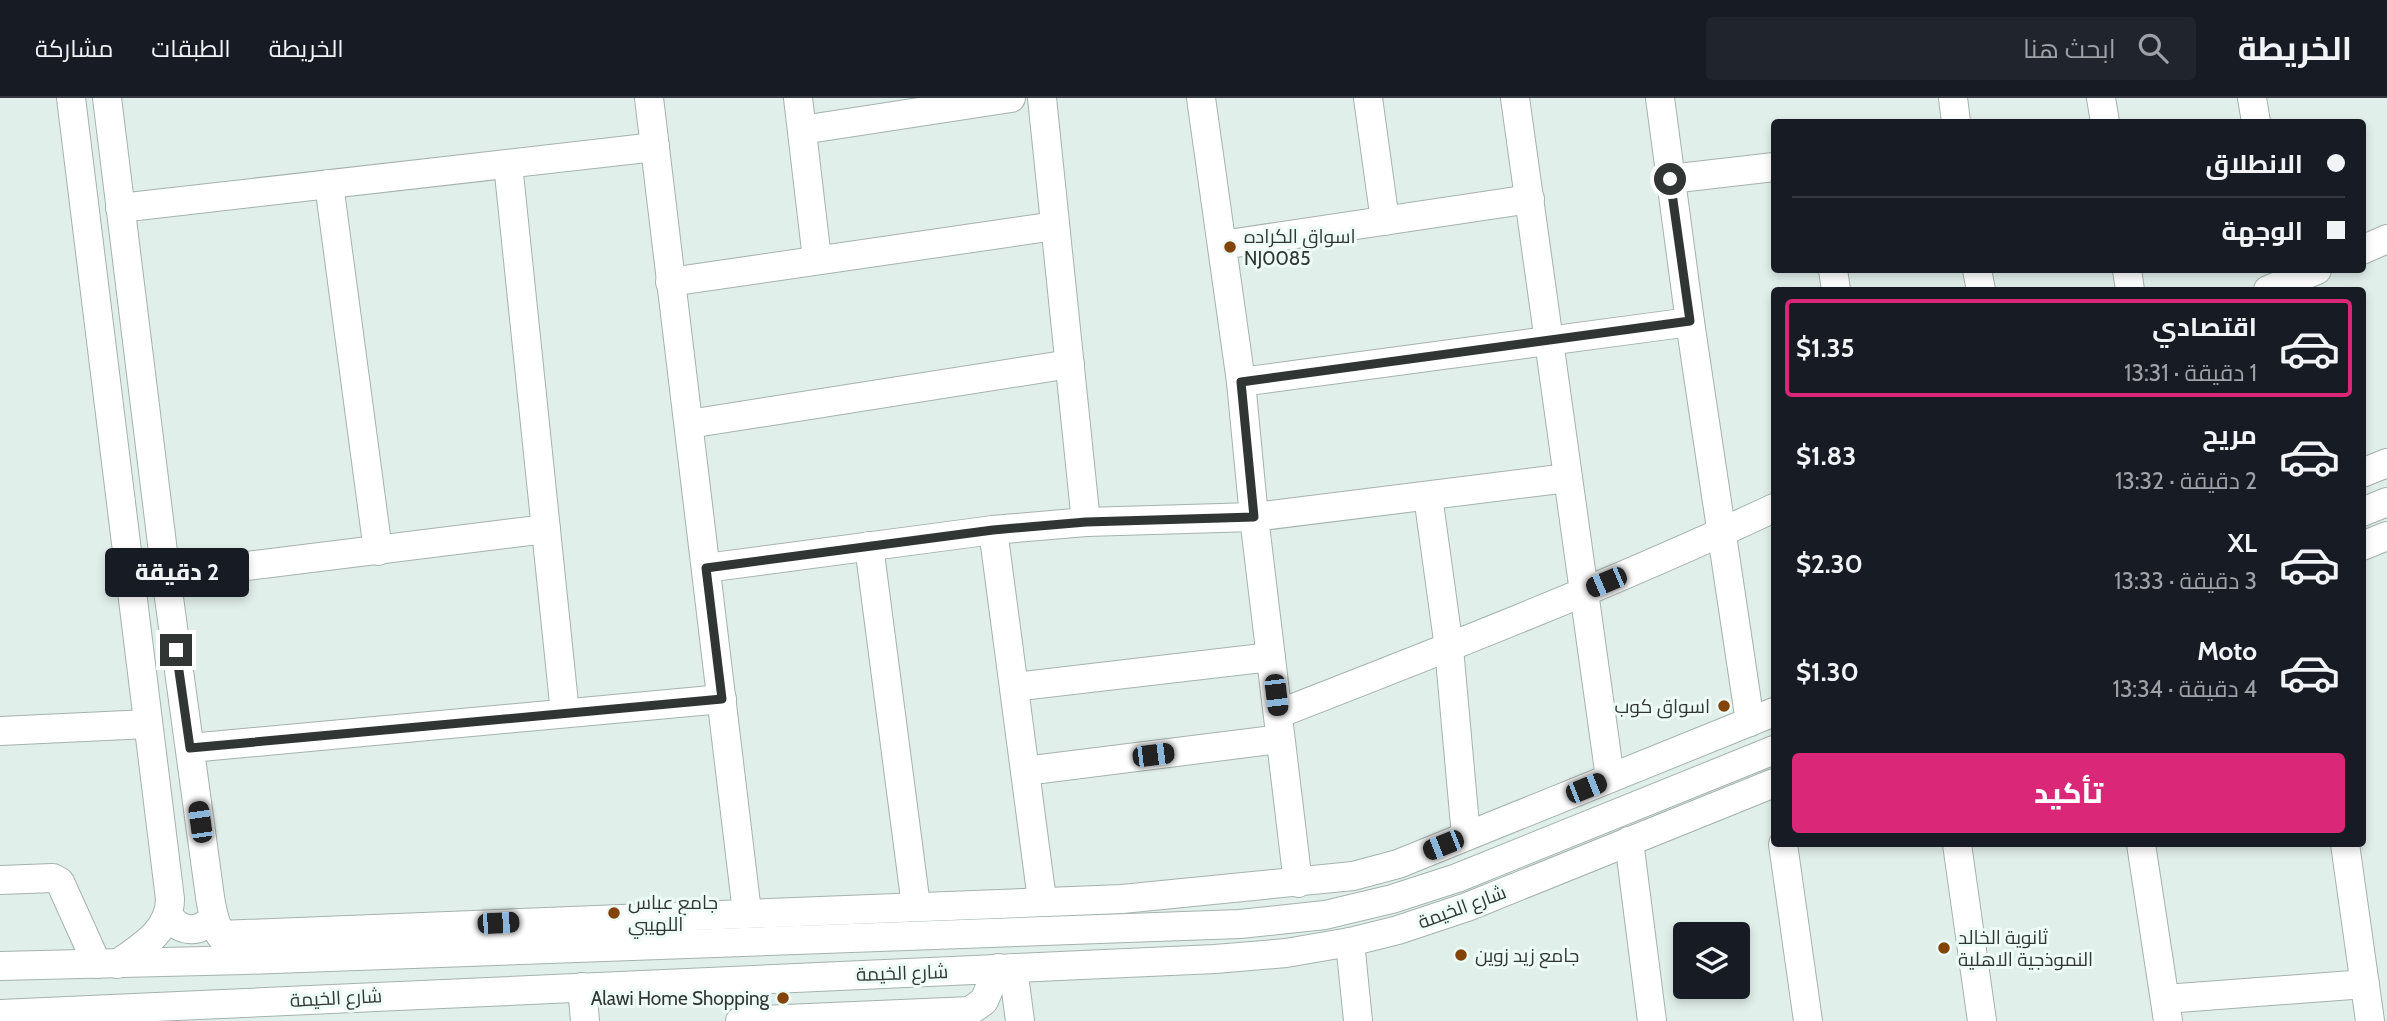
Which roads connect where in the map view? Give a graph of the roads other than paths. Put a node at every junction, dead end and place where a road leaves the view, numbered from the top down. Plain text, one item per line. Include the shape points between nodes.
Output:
1 (71, 98) edge
2 (107, 98) edge
3 (649, 98) edge
4 (798, 98) edge
5 (1011, 98) edge
6 (1042, 98) edge
7 (1201, 98) edge
8 (1368, 98) edge
9 (1515, 98) edge
10 (1660, 98) edge
11 (1953, 98) edge
12 (2101, 98) edge
13 (2252, 98) edge
14 (1956, 119) edge
15 (2104, 119) edge
16 (2256, 119) edge
17 (802, 130) junction
18 (655, 147) junction
19 (508, 164) junction
20 (1771, 167) edge
21 (1670, 179) junction
22 (329, 184) junction
23 (1530, 199) junction
24 (120, 208) junction
25 (1385, 221) junction
26 (1055, 226) junction
27 (2387, 239) edge
28 (1222, 245) junction
29 (2366, 248) edge
30 (817, 259) junction
31 (2308, 273) edge
32 (670, 282) junction
33 (2275, 284) edge
34 (1690, 321) junction
35 (1549, 341) junction
36 (1070, 364) junction
37 (1241, 382) junction
38 (689, 424) junction
39 (2387, 463) edge
40 (2366, 471) edge
41 (1568, 478) junction
42 (1428, 496) junction
43 (2387, 502) edge
44 (1771, 509) edge
45 (2366, 510) edge
46 (1254, 517) junction
47 (1086, 522) junction
48 (546, 529) junction
49 (993, 530) junction
50 (1721, 533) junction
51 (2387, 536) edge
52 (2366, 544) edge
53 (869, 546) junction
54 (378, 551) junction
55 (706, 568) junction
56 (166, 576) junction
57 (1583, 591) junction
58 (1449, 648) junction
59 (1271, 657) junction
60 (1014, 687) junction
61 (722, 699) junction
62 (565, 713) junction
63 (1762, 717) edge
64 (148, 724) junction
65 (1279, 726) junction
66 (0, 732) edge
67 (190, 748) junction
68 (1771, 751) edge
69 (1025, 771) junction
70 (1610, 778) junction
71 (1771, 784) edge
72 (1466, 836) junction
73 (1629, 841) junction
74 (1783, 847) edge
75 (1957, 847) edge
76 (2141, 847) edge
77 (2344, 847) edge
78 (0, 880) edge
79 (1298, 883) junction
80 (1122, 899) junction
81 (1042, 900) junction
82 (916, 906) junction
83 (747, 912) junction
84 (168, 914) junction
85 (217, 926) junction
86 (1122, 928) junction
87 (953, 934) junction
88 (791, 940) junction
89 (1350, 942) junction
90 (245, 960) junction
91 (107, 964) junction
92 (0, 966) edge
93 (1005, 968) junction
94 (937, 971) junction
95 (800, 977) junction
96 (2365, 984) junction
97 (582, 987) junction
98 (131, 1007) junction
99 (2166, 1010) edge
100 (232, 1012) edge
101 (0, 1014) edge
102 (155, 1021) edge
103 (585, 1021) edge
104 (740, 1021) edge
105 (1020, 1021) edge
106 (1359, 1021) edge
107 (1652, 1021) edge
108 (1808, 1021) edge
109 (1982, 1021) edge
110 (2370, 1021) edge

1 - 64 street
2 - 24 street
3 - 18 street
4 - 17 street
5 - 17 street
6 - 26 street
7 - 28 street
8 - 25 street
9 - 23 street
10 - 21 street
11 - 14 street
12 - 15 street
13 - 16 street
17 - 30 street
18 - 19 street
18 - 32 street
19 - 22 street
19 - 48 street
20 - 21 street
21 - 34 street
22 - 24 street
22 - 54 street
23 - 25 street
23 - 35 street
24 - 56 street
25 - 28 street
26 - 30 street
26 - 36 street
27 - 29 street
28 - 37 street
30 - 32 street
31 - 33 street
32 - 38 street
34 - 35 street
34 - 50 street
35 - 37 street
35 - 41 street
36 - 38 street
36 - 47 street
37 - 46 street
38 - 55 street
39 - 40 street
41 - 42 street
41 - 57 street
42 - 46 street
42 - 58 street
43 - 45 street
44 - 50 street
46 - 47 street
46 - 59 street
47 - 49 street
48 - 54 street
48 - 62 street
49 - 53 street
49 - 60 street
50 - 57 street
50 - 63 street
51 - 52 street
53 - 55 street
53 - 82 street
54 - 56 street
55 - 61 street
56 - 67 street
57 - 58 street
57 - 70 street
58 - 65 street
58 - 72 street
59 - 60 street
59 - 65 street
60 - 69 street
61 - 62 street
61 - 83 street
62 - 67 street
63 - 70 street
64 - 66 street
64 - 84 street via 170,899
65 - 69 street
65 - 79 street
67 - 85 street
68 - 86 street, شارع الخيمة via 1457,878 1392,899 1325,915 1240,924
69 - 81 street
70 - 72 street
71 - 73 street, شارع الخيمة
72 - 79 street via 1398,864
73 - 89 street, شارع الخيمة via 1467,907
73 - 107 street
74 - 108 street
75 - 109 street
76 - 99 street
77 - 96 street
78 - 91 street via 53,878 60,882
79 - 80 street
80 - 81 street
80 - 86 street
81 - 82 street
82 - 83 street
83 - 85 street
84 - 85 street via 185,929
84 - 91 street via 158,932
85 - 90 street via 232,951
86 - 87 street, شارع الخيمة
87 - 88 street, شارع الخيمة
87 - 94 street via 928,952 929,964
88 - 90 street, شارع الخيمة
88 - 95 street via 813,960 810,972
89 - 93 street, شارع الخيمة via 1262,955
89 - 106 street
90 - 91 street, شارع الخيمة
91 - 92 street, شارع الخيمة
93 - 94 street, شارع الخيمة
93 - 104 street via 984,1001 970,1011
93 - 105 street
94 - 95 street, شارع الخيمة
95 - 97 street, شارع الخيمة
96 - 99 street
96 - 110 street
97 - 100 street, شارع الخيمة
97 - 103 street
98 - 100 street, شارع الخيمة
98 - 101 street, شارع الخيمة
98 - 102 street

